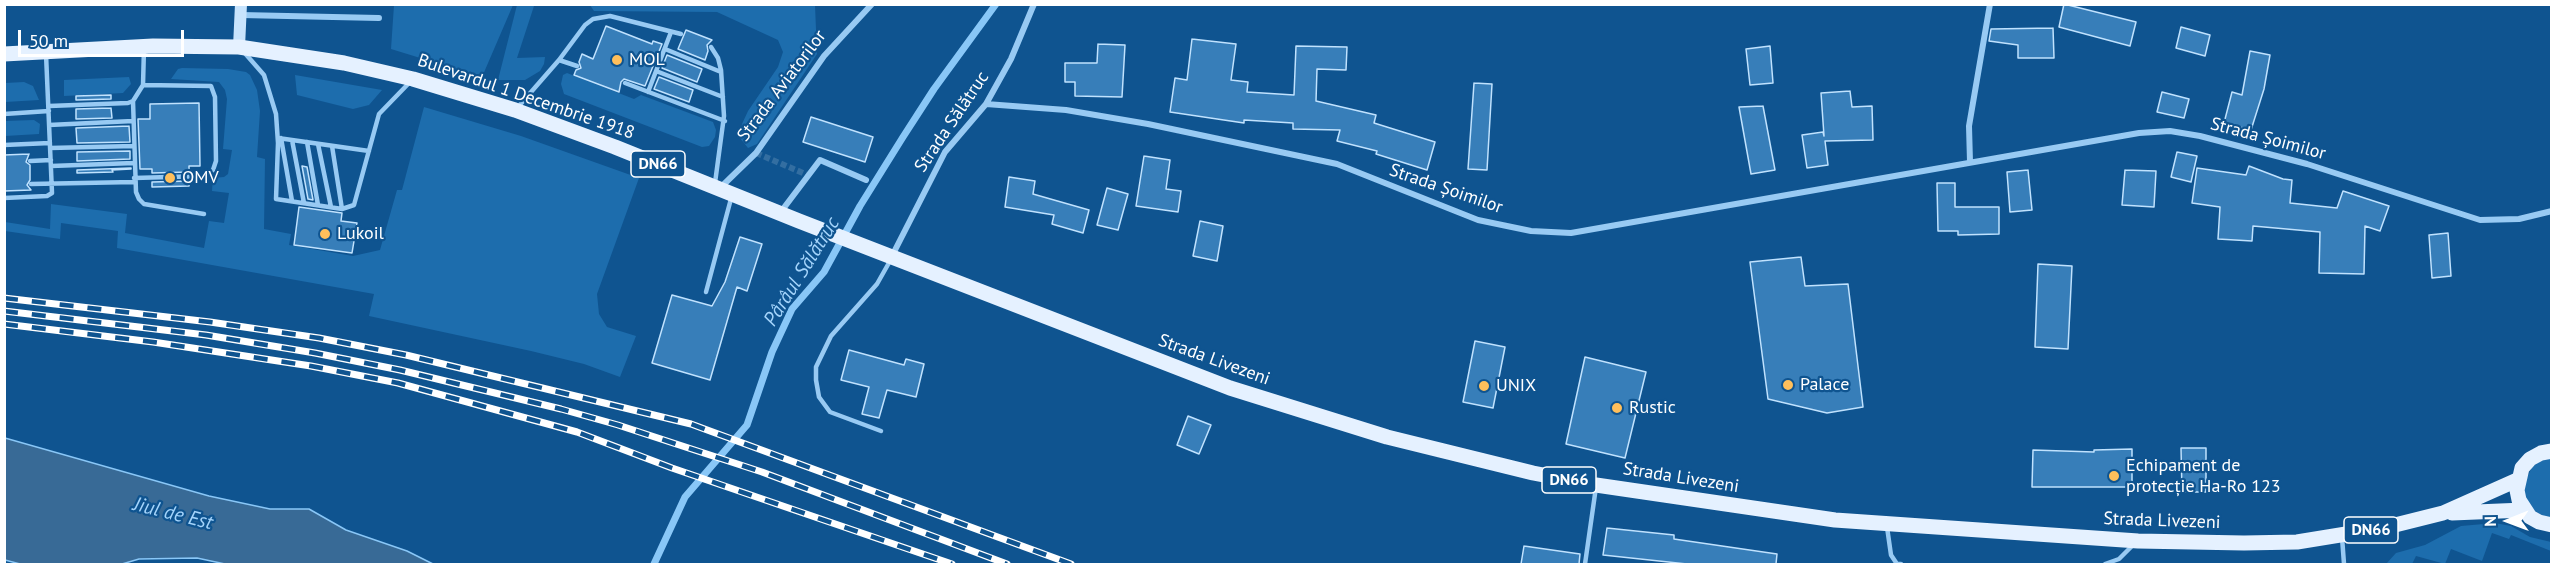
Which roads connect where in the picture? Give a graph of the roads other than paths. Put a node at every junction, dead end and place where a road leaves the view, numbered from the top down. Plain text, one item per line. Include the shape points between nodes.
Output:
1 (872, 4) edge
2 (1034, 4) edge
3 (1990, 4) edge
4 (241, 10) edge
5 (379, 18) dead end
6 (671, 32) junction
7 (681, 34) dead end
8 (144, 47) junction
9 (239, 47) junction
10 (711, 47) dead end
11 (664, 49) junction
12 (46, 51) junction
13 (4, 54) edge
14 (559, 60) junction
15 (577, 66) dead end
16 (656, 71) junction
17 (721, 72) junction
18 (414, 79) junction
19 (625, 83) dead end
20 (143, 85) junction
21 (648, 92) junction
22 (723, 97) junction
23 (134, 100) junction
24 (986, 104) junction
25 (49, 109) junction
26 (515, 110) junction
27 (4, 114) edge
28 (134, 121) junction
29 (724, 121) junction
30 (49, 125) junction
31 (279, 138) junction
32 (292, 140) junction
33 (308, 142) junction
34 (318, 144) junction
35 (4, 145) edge
36 (50, 146) junction
37 (134, 146) junction
38 (332, 146) junction
39 (369, 151) junction
40 (30, 161) dead end
41 (1970, 162) junction
42 (51, 163) junction
43 (134, 163) junction
44 (134, 180) junction
45 (866, 180) dead end
46 (51, 183) junction
47 (32, 184) dead end
48 (722, 189) junction
49 (4, 198) edge
50 (292, 201) junction
51 (304, 203) junction
52 (318, 205) junction
53 (331, 207) junction
54 (342, 209) junction
55 (2552, 211) edge
56 (780, 213) junction
57 (204, 214) dead end
58 (875, 250) joint
59 (892, 256) junction
60 (706, 291) dead end
61 (881, 431) dead end
62 (2552, 451) edge
63 (2517, 480) junction
64 (1596, 485) junction
65 (2524, 510) junction
66 (2443, 513) junction
67 (1887, 525) junction
68 (2552, 525) edge
69 (2342, 536) junction
70 (2138, 541) junction
71 (1585, 564) edge
72 (1901, 564) edge
73 (2105, 564) edge
74 (2344, 564) edge

1 - 48 street, Strada Aviatorilor via 824,57 756,153
2 - 24 street, Strada Sălătruc via 1011,59
3 - 41 street via 1969,126
4 - 5 street
4 - 9 street
6 - 7 lane
6 - 11 lane
6 - 14 lane via 610,16 593,19
8 - 9 main road, Bulevardul 1 Decembrie 1918 / DN66
8 - 12 main road, Bulevardul 1 Decembrie 1918 / DN66
8 - 20 lane
9 - 18 main road, Bulevardul 1 Decembrie 1918 / DN66 via 345,63
9 - 31 lane via 264,75
10 - 17 lane
11 - 16 lane
11 - 17 lane
12 - 13 main road, Bulevardul 1 Decembrie 1918 / DN66
12 - 25 lane
14 - 15 lane
14 - 26 lane
16 - 21 lane
16 - 22 lane
17 - 22 lane
18 - 26 main road, Bulevardul 1 Decembrie 1918 / DN66
18 - 39 lane via 379,114
19 - 21 lane
20 - 23 lane
20 - 44 lane via 211,86 215,96 216,161 205,176
21 - 29 lane
22 - 29 lane
23 - 25 lane
23 - 28 lane
24 - 41 street, Strada Șoimilor via 1066,110 1338,164 1478,220 1531,231 1571,233
24 - 59 street, Strada Sălătruc via 945,152
25 - 27 lane
25 - 30 lane
26 - 48 main road, Bulevardul 1 Decembrie 1918 / DN66
28 - 30 lane
28 - 37 lane
29 - 48 lane
30 - 36 lane
31 - 32 lane
31 - 50 lane
31 - 50 lane via 276,199
32 - 33 lane
32 - 51 lane
33 - 34 lane
33 - 52 lane
34 - 38 lane
34 - 53 lane
35 - 36 lane
36 - 37 lane
36 - 42 lane
37 - 43 lane
38 - 39 lane
38 - 54 lane
39 - 54 lane via 358,200
40 - 42 lane
41 - 55 street, Strada Șoimilor via 2170,131 2307,164 2480,220 2519,219
42 - 43 lane
42 - 46 lane
43 - 44 lane
44 - 46 lane
44 - 57 lane via 144,204
45 - 56 street via 820,160
46 - 47 lane
46 - 49 lane via 52,193 47,196
48 - 56 main road, Bulevardul 1 Decembrie 1918 / DN66
48 - 60 lane
50 - 51 lane
51 - 52 lane
52 - 53 lane
53 - 54 lane
56 - 58 main road, Bulevardul 1 Decembrie 1918 / DN66
58 - 59 main road, Strada Livezeni / DN66
59 - 61 lane via 877,284 831,336 816,368 819,397 830,412
59 - 64 main road, Strada Livezeni / DN66 via 1164,364 1294,409 1455,454
62 - 63 main road via 2530,459
63 - 65 main road
63 - 66 main road, Strada Livezeni
64 - 67 main road, Strada Livezeni / DN66
64 - 71 lane
65 - 66 main road, Strada Livezeni / DN66
65 - 68 main road via 2539,522
66 - 69 main road, Strada Livezeni / DN66
67 - 70 main road, Strada Livezeni / DN66
67 - 72 lane via 1891,555
69 - 70 main road, Strada Livezeni / DN66 via 2268,543
69 - 74 lane
70 - 73 lane via 2119,559

